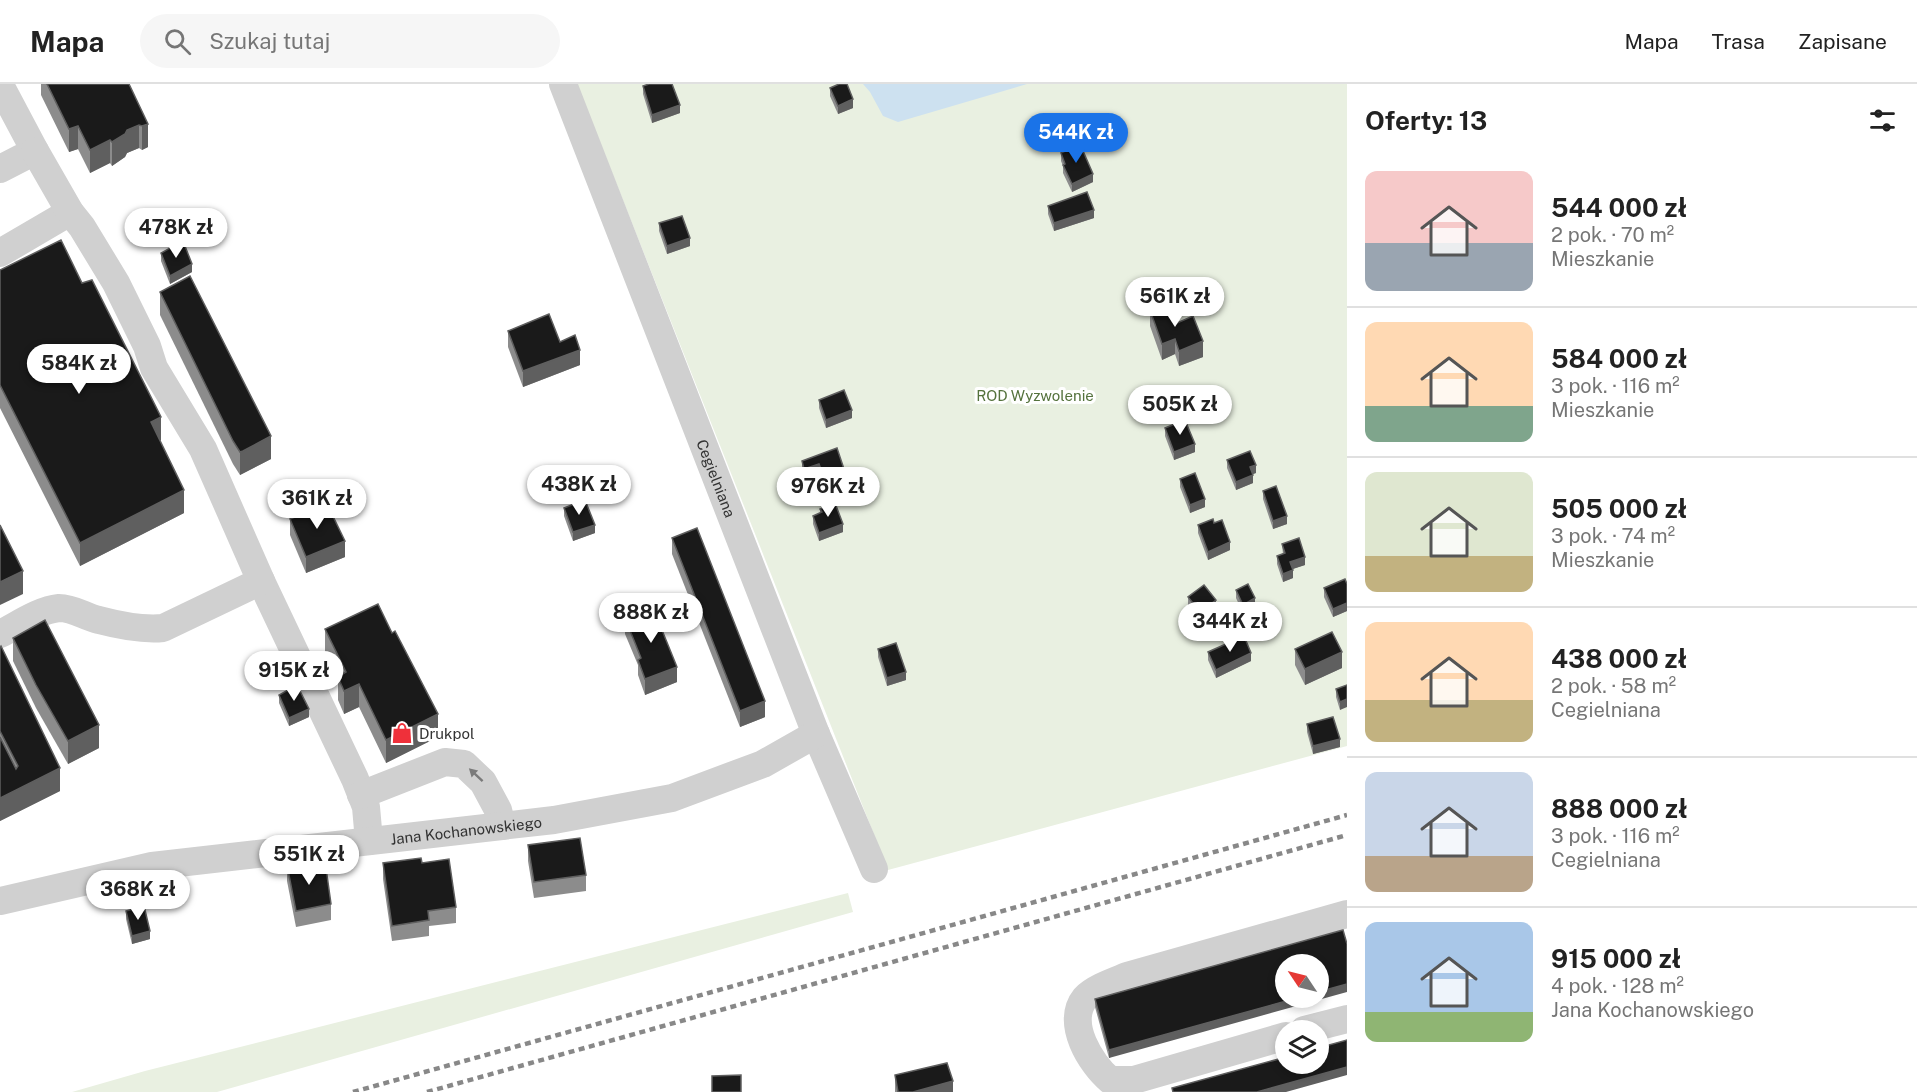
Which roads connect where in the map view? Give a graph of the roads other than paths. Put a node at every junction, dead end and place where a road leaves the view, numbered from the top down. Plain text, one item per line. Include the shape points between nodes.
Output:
1 (563, 84) edge
2 (0, 85) edge
3 (34, 151) junction
4 (0, 169) edge
5 (69, 212) junction
6 (0, 252) edge
7 (261, 581) junction
8 (0, 634) edge
9 (816, 734) junction
10 (361, 795) junction
11 (501, 826) junction
12 (369, 841) junction
13 (874, 869) dead end
14 (0, 901) edge
15 (1347, 914) edge
16 (1347, 1019) edge
17 (1329, 1024) edge
18 (1275, 1040) edge
19 (1135, 1086) edge

1 - 9 street, Cegielniana
2 - 3 street
3 - 4 street
3 - 5 street
5 - 6 street
5 - 7 street via 116,283 154,368 203,450
7 - 8 street via 163,628 97,620 59,608
7 - 10 street
9 - 11 street, Jana Kochanowskiego via 763,764 672,798
9 - 13 street, Cegielniana
11 -> 10 street via 498,810 483,782 464,764 445,762
10 - 12 street
11 - 12 street, Jana Kochanowskiego
12 - 14 street, Jana Kochanowskiego via 152,866
15 - 19 street via 1127,976 1086,998 1077,1016 1085,1048 1098,1070 1110,1080
16 - 17 street
18 - 19 street

